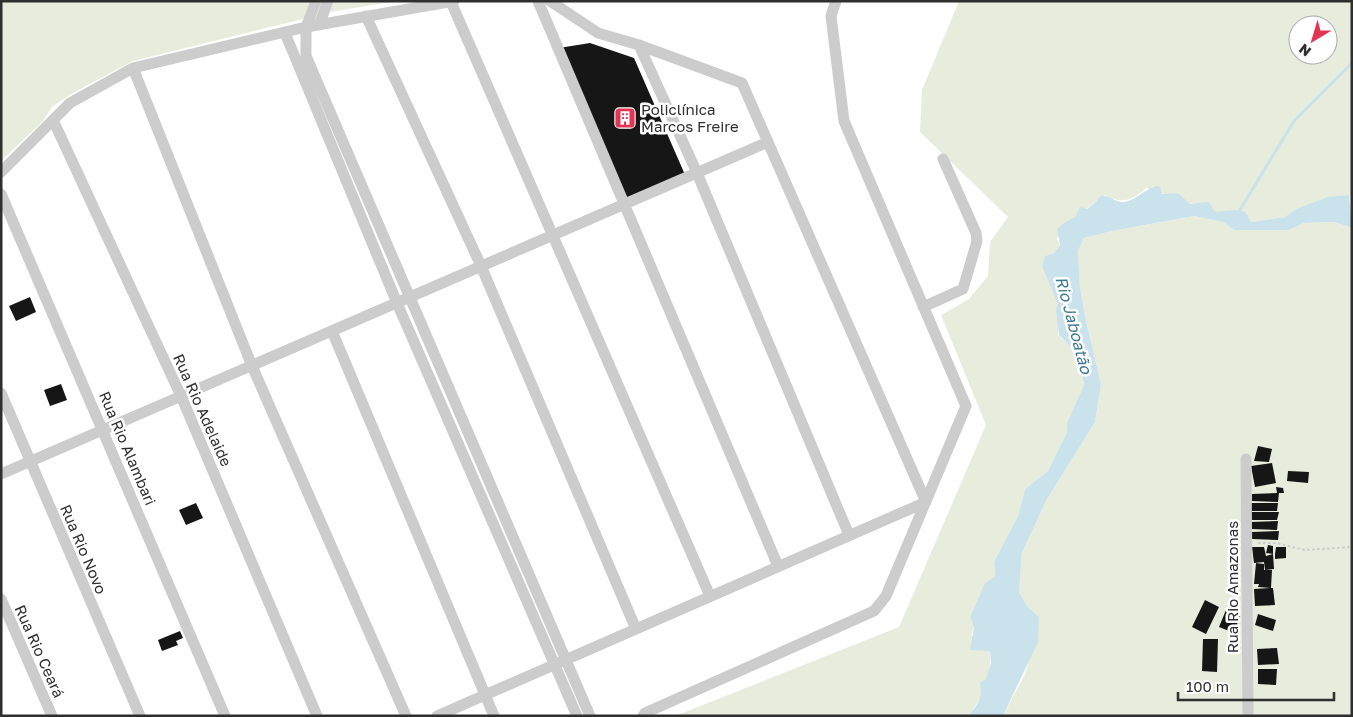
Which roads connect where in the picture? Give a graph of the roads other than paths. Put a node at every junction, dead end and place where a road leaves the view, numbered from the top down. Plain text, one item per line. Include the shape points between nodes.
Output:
1 (316, 1) edge
2 (328, 1) edge
3 (538, 1) edge
4 (550, 1) edge
5 (836, 1) edge
6 (452, 2) edge
7 (366, 16) junction
8 (319, 25) junction
9 (306, 27) junction
10 (285, 33) junction
11 (639, 45) junction
12 (133, 68) junction
13 (53, 120) junction
14 (768, 142) junction
15 (943, 159) dead end
16 (1, 172) edge
17 (697, 173) junction
18 (1, 194) edge
19 (624, 204) junction
20 (553, 235) junction
21 (481, 266) junction
22 (408, 298) junction
23 (397, 303) junction
24 (923, 307) junction
25 (332, 331) junction
26 (252, 366) junction
27 (1, 393) edge
28 (181, 396) junction
29 (103, 430) junction
30 (1246, 459) dead end
31 (31, 462) junction
32 (1, 474) edge
33 (926, 502) junction
34 (850, 536) junction
35 (778, 566) junction
36 (710, 596) junction
37 (1, 599) edge
38 (636, 629) junction
39 (566, 659) junction
40 (554, 664) junction
41 (486, 694) junction
42 (642, 715) edge
43 (52, 716) edge
44 (140, 716) edge
45 (225, 716) edge
46 (317, 716) edge
47 (406, 716) edge
48 (437, 716) edge
49 (494, 716) edge
50 (577, 716) edge
51 (590, 716) edge
52 (1248, 716) edge

1 - 9 street
2 - 8 street
3 - 19 street
4 - 11 street via 598,34
5 - 24 street via 830,16 844,121
6 - 7 street
6 - 20 street
7 - 8 street
7 - 21 street
8 - 9 street
9 - 10 street
9 - 22 street via 306,56
10 - 12 street
10 - 23 street
11 - 14 street via 742,83
11 - 17 street
12 - 13 street via 70,103
12 - 26 street
13 - 16 street
13 - 28 street, Rua Rio Adelaide
14 - 17 street
14 - 33 street
15 - 24 street via 977,241 963,289
17 - 19 street
17 - 34 street
18 - 29 street, Rua Rio Alambari
19 - 20 street
19 - 35 street
20 - 21 street
20 - 36 street
21 - 22 street
21 - 38 street
22 - 23 street
22 - 39 street
23 - 25 street
23 - 40 street
24 - 33 street via 966,406
25 - 26 street
25 - 41 street
26 - 28 street
26 - 47 street
27 - 31 street, Rua Rio Novo
28 - 29 street
28 - 46 street, Rua Rio Adelaide
29 - 31 street
29 - 45 street, Rua Rio Alambari
30 - 52 street, Rua Rio Amazonas
31 - 32 street
31 - 44 street, Rua Rio Novo
33 - 34 street
33 - 42 street via 886,596 874,611
34 - 35 street
35 - 36 street
36 - 38 street
37 - 43 street, Rua Rio Ceará
38 - 39 street
39 - 40 street
39 - 51 street
40 - 41 street
40 - 50 street
41 - 48 street
41 - 49 street

